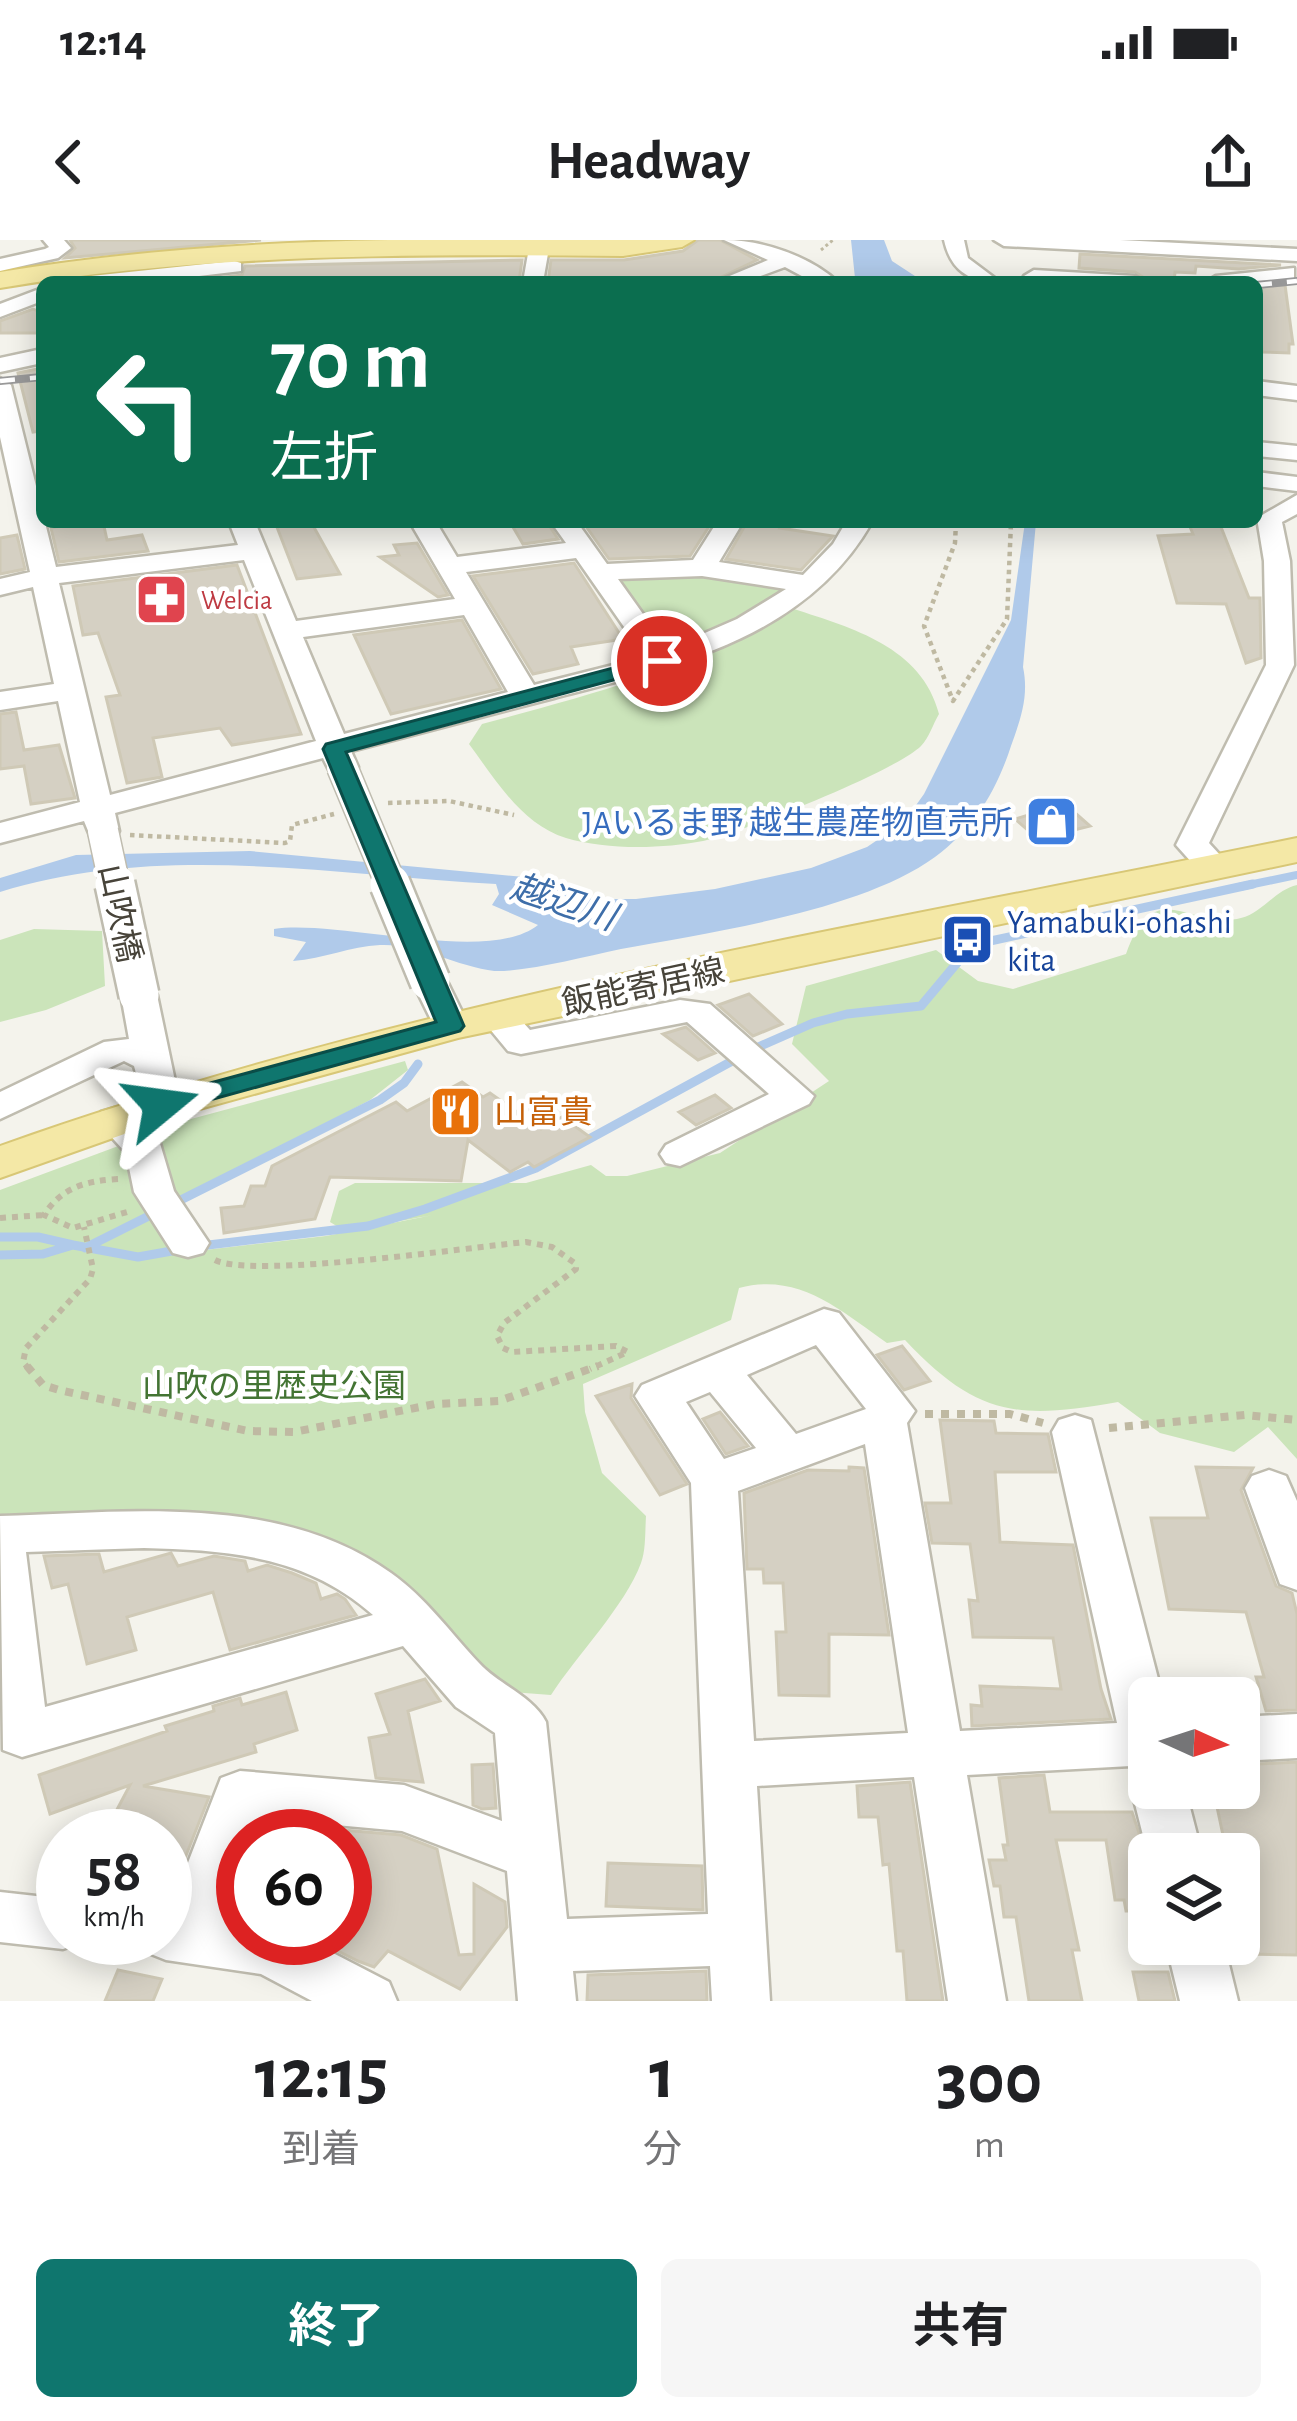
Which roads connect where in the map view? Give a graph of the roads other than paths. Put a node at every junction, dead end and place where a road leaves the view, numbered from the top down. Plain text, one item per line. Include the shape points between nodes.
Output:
1 (53, 240) edge
2 (682, 240) edge
3 (734, 240) edge
4 (954, 240) edge
5 (1004, 240) edge
6 (1055, 242) edge
7 (319, 243) edge
8 (414, 243) edge
9 (539, 248) junction
10 (1297, 254) edge
11 (237, 260) edge
12 (786, 260) junction
13 (1297, 274) edge
14 (1, 275) edge
15 (131, 276) edge
16 (533, 276) edge
17 (741, 276) edge
18 (819, 276) edge
19 (981, 276) edge
20 (1035, 276) edge
21 (1263, 277) edge
22 (1297, 287) edge
23 (1263, 290) edge
24 (36, 296) edge
25 (0, 311) edge
26 (36, 357) edge
27 (0, 364) edge
28 (0, 388) edge
29 (1263, 389) edge
30 (1297, 393) edge
31 (1263, 450) edge
32 (1297, 453) edge
33 (10, 473) edge
34 (1263, 479) edge
35 (1297, 484) edge
36 (1297, 503) edge
37 (31, 520) junction
38 (0, 525) edge
39 (244, 528) edge
40 (427, 528) edge
41 (568, 528) edge
42 (726, 528) edge
43 (855, 528) edge
44 (254, 551) junction
45 (590, 560) junction
46 (449, 566) junction
47 (702, 568) junction
48 (43, 577) junction
49 (807, 584) junction
50 (0, 587) edge
51 (472, 605) junction
52 (286, 632) junction
53 (662, 661) junction
54 (69, 691) junction
55 (526, 697) junction
56 (0, 700) edge
57 (338, 758) junction
58 (108, 825) junction
59 (0, 833) edge
60 (1297, 850) edge
61 (1214, 867) junction
62 (496, 1016) junction
63 (451, 1026) junction
64 (157, 1083) junction
65 (0, 1107) edge
66 (115, 1120) junction
67 (680, 1154) dead end
68 (0, 1163) edge
69 (188, 1243) road end
70 (716, 1369) junction
71 (888, 1416) junction
72 (1075, 1432) road end
73 (788, 1455) junction
74 (714, 1481) junction
75 (1269, 1488) dead end
76 (0, 1534) edge
77 (1297, 1571) edge
78 (417, 1622) junction
79 (1132, 1677) edge
80 (1297, 1736) edge
81 (1260, 1738) edge
82 (1128, 1747) edge
83 (941, 1754) junction
84 (726, 1765) junction
85 (533, 1857) junction
86 (192, 1901) edge
87 (0, 1917) edge
88 (36, 1921) edge
89 (192, 1937) edge
90 (737, 1939) junction
91 (1200, 1965) edge
92 (544, 1974) edge
93 (368, 2001) edge
94 (741, 2001) edge
95 (977, 2001) edge
96 (1209, 2001) edge

1 - 14 street via 61,248
2 - 9 main road
3 - 12 street
4 - 19 street via 959,261
5 - 6 street
6 - 10 street
6 - 20 street via 1040,249 1029,269
7 - 8 main road
7 - 11 main road
8 - 9 main road
9 - 16 street
11 - 14 main road via 109,261
11 - 15 street
12 - 17 street
12 - 18 street
13 - 21 street
22 - 23 street
24 - 25 street
26 - 27 street
28 - 33 street, 山吹橋
29 - 30 street
31 - 32 street
33 - 37 street, 山吹橋
34 - 35 street
36 - 61 street via 1269,520 1280,665 1192,844
37 - 38 street
37 - 48 street, 山吹橋
39 - 44 street
40 - 46 street
41 - 45 street
42 - 47 street
43 - 49 street via 834,562
44 - 48 street
44 - 52 street
45 - 46 street
45 - 47 street
45 - 53 street
46 - 51 street
47 - 49 street
48 - 50 street
48 - 54 street, 山吹橋
49 - 53 street via 717,640
51 - 52 street
51 - 55 street
52 - 57 street
53 - 55 street
54 - 56 street
54 - 58 street, 山吹橋
55 - 57 street
57 - 58 street
57 - 63 street, bridge
58 - 59 street
58 - 64 street, 山吹橋, bridge
60 - 61 main road, 飯能寄居線
61 - 62 main road, 飯能寄居線
62 - 63 main road, 飯能寄居線
62 - 67 street via 521,1043 698,1012 795,1096
63 - 64 main road, 飯能寄居線
64 - 65 street via 133,1050 117,1050
64 - 66 main road, 飯能寄居線
66 - 68 main road, 飯能寄居線
66 - 69 street via 145,1149 155,1191
70 - 71 street via 824,1324
70 - 73 street
70 - 74 street via 658,1396
71 - 73 street
71 - 83 street
72 - 79 street
73 - 74 street
74 - 84 street
75 - 77 street
76 - 78 street via 218,1533 296,1544 367,1581
76 - 78 street via 22,1735
78 - 85 street via 477,1695 520,1721
80 - 81 street
82 - 83 street
83 - 84 street
83 - 95 street
84 - 90 street
85 - 86 street via 404,1808 240,1794
85 - 92 street
87 - 88 street
89 - 93 street via 270,1949
90 - 92 street
90 - 94 street
91 - 96 street

